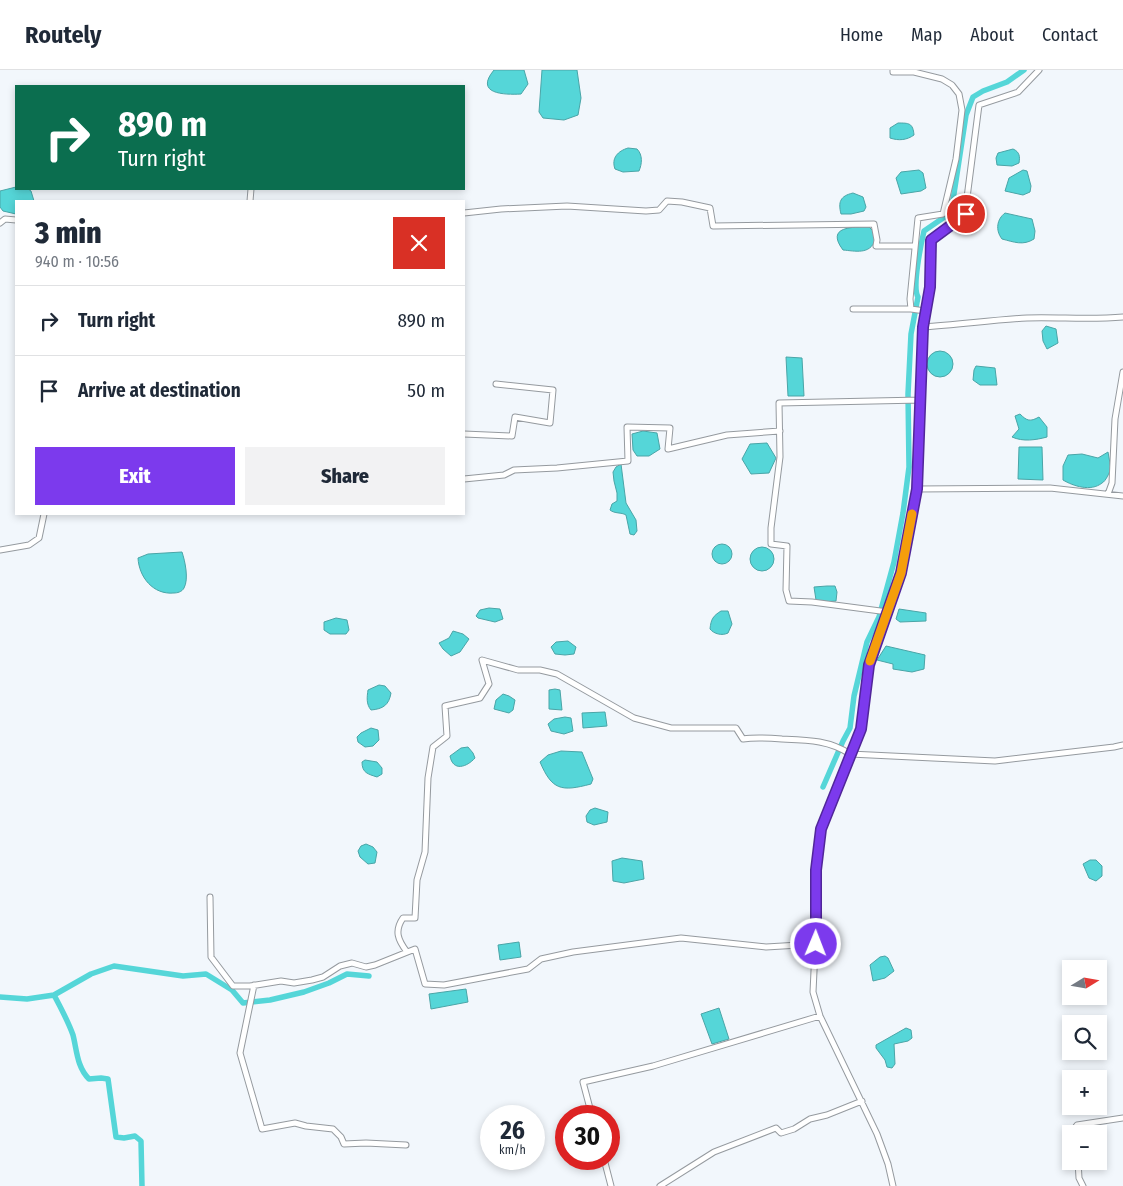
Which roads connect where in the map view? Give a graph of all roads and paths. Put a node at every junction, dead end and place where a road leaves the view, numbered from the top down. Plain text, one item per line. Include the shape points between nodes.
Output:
1 (893, 70) edge
2 (1039, 70) edge
3 (465, 212) edge
4 (15, 220) edge
5 (0, 223) edge
6 (915, 246) junction
7 (853, 309) dead end
8 (911, 309) junction
9 (924, 311) junction
10 (1123, 317) edge
11 (923, 327) junction
12 (1123, 372) edge
13 (496, 384) dead end
14 (921, 400) junction
15 (780, 430) junction
16 (465, 434) edge
17 (465, 479) edge
18 (917, 489) junction
19 (1108, 494) junction
20 (1123, 496) edge
21 (44, 515) edge
22 (0, 550) edge
23 (886, 612) junction
24 (1123, 745) edge
25 (850, 754) junction
26 (210, 897) dead end
27 (815, 945) junction
28 (407, 952) junction
29 (254, 985) junction
30 (820, 1016) junction
31 (862, 1101) junction
32 (589, 1105) edge
33 (1123, 1118) edge
34 (1077, 1125) edge
35 (406, 1145) dead end
36 (607, 1170) edge
37 (1079, 1170) edge
38 (611, 1186) edge
39 (660, 1186) edge
40 (894, 1186) edge
41 (1083, 1186) edge

1 - 6 street via 942,79 959,94 962,110 956,159 943,214 918,218
2 - 9 street via 1018,92 979,105 966,214 931,240 930,287
3 - 6 street via 567,206 646,212 659,210 667,201 682,202 710,208 713,226 874,224 876,246
4 - 5 street via 5,219
6 - 8 street
7 - 8 street
8 - 9 street
9 - 11 street
10 - 11 street via 1025,318
11 - 14 street
12 - 19 street via 1115,420 1112,483
13 - 16 street via 554,390 550,422 515,417 512,436
14 - 15 street via 779,403
14 - 18 street
15 - 17 street via 727,435 668,449 670,428 627,427 628,461 514,470 504,475
15 - 23 street via 771,544 788,546 786,590 789,601
18 - 19 street via 1050,488
18 - 23 street via 901,573
19 - 20 street
21 - 22 street via 39,538 29,545
23 - 25 street via 869,665 861,729
24 - 25 street via 995,761
25 - 27 street via 821,829 816,870
25 - 28 street via 833,745 808,740 743,739 736,728 670,728 634,718 557,674 518,670 482,660 489,684 480,698 445,706 447,736 433,747 428,778 425,852 417,880 415,918 403,918 398,925 398,940
26 - 29 street via 211,957 233,986
27 - 28 street via 766,947 681,938 573,952 541,959 528,969 444,985 425,984 415,949
27 - 30 street via 813,992
28 - 29 street via 375,965 352,963 340,966 312,980
29 - 35 street via 240,1053 262,1129 295,1123 333,1129 344,1144
30 - 31 street
30 - 32 street via 653,1066 583,1082
31 - 39 street via 810,1119 781,1134 776,1128 714,1152
31 - 40 street via 878,1134
33 - 34 street
36 - 38 street
37 - 41 street

